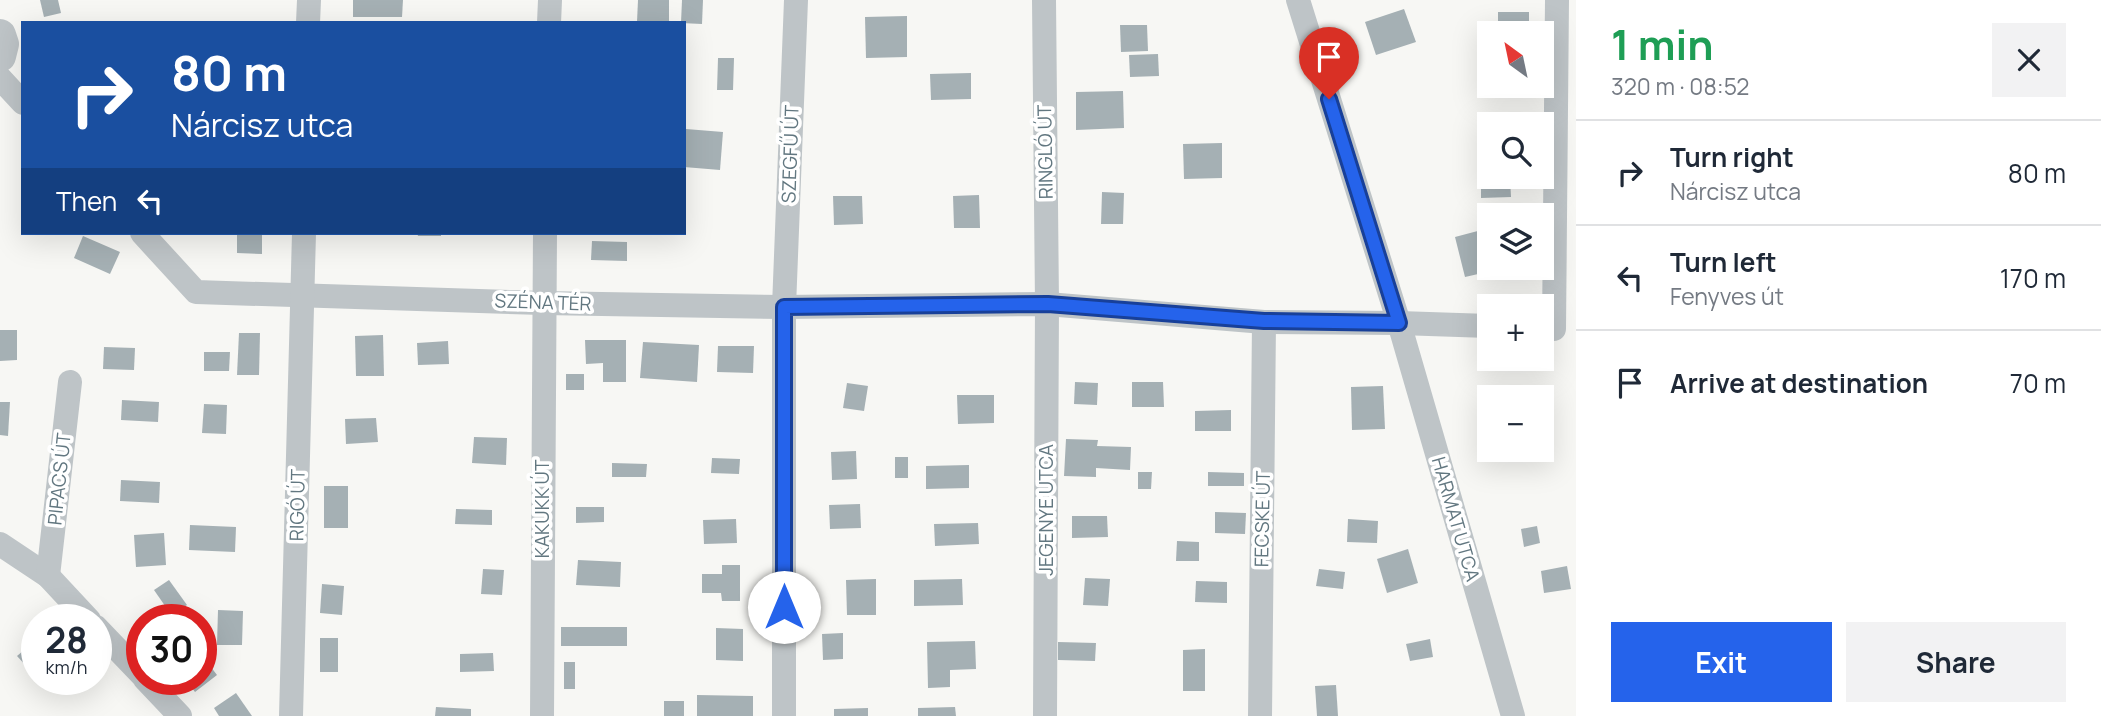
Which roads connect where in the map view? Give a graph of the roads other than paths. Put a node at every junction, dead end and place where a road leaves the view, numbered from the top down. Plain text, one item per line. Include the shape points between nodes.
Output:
1 (309, 0) edge
2 (550, 0) edge
3 (796, 0) edge
4 (1044, 0) edge
5 (1298, 0) edge
6 (1557, 0) edge
7 (308, 21) edge
8 (549, 21) edge
9 (0, 35) edge
10 (0, 56) edge
11 (0, 78) edge
12 (21, 101) edge
13 (144, 235) edge
14 (304, 235) edge
15 (545, 235) edge
16 (302, 294) junction
17 (543, 303) junction
18 (1048, 304) junction
19 (784, 307) junction
20 (1264, 321) junction
21 (1399, 323) junction
22 (1477, 326) edge
23 (1557, 329) edge
24 (70, 382) dead end
25 (0, 544) edge
26 (48, 576) junction
27 (74, 604) edge
28 (112, 644) edge
29 (126, 659) edge
30 (160, 695) edge
31 (180, 716) edge
32 (292, 716) edge
33 (542, 716) edge
34 (784, 716) edge
35 (1045, 716) edge
36 (1259, 716) edge
37 (1513, 716) edge

1 - 7 street
2 - 8 street
3 - 19 street, SZEGFŰ ÚT
4 - 18 street, RINGLÓ ÚT
5 - 21 street, HARMAT UTCA
6 - 23 street
9 - 10 street
11 - 12 street
13 - 16 street, SZÉNA TÉR via 196,292
14 - 16 street, RIGÓ ÚT
15 - 17 street, KAKUKK ÚT
16 - 17 street, SZÉNA TÉR
16 - 32 street, RIGÓ ÚT
17 - 19 street, SZÉNA TÉR
17 - 33 street, KAKUKK ÚT
18 - 19 street, SZÉNA TÉR
18 - 20 street, SZÉNA TÉR
18 - 35 street, JEGENYE UTCA
19 - 34 street, SZEGFŰ ÚT
20 - 21 street, SZÉNA TÉR
20 - 36 street, FECSKE ÚT
21 - 22 street, SZÉNA TÉR
21 - 37 street, HARMAT UTCA
24 - 26 street, PIPACS ÚT
25 - 26 street
26 - 27 street
28 - 29 street
30 - 31 street

